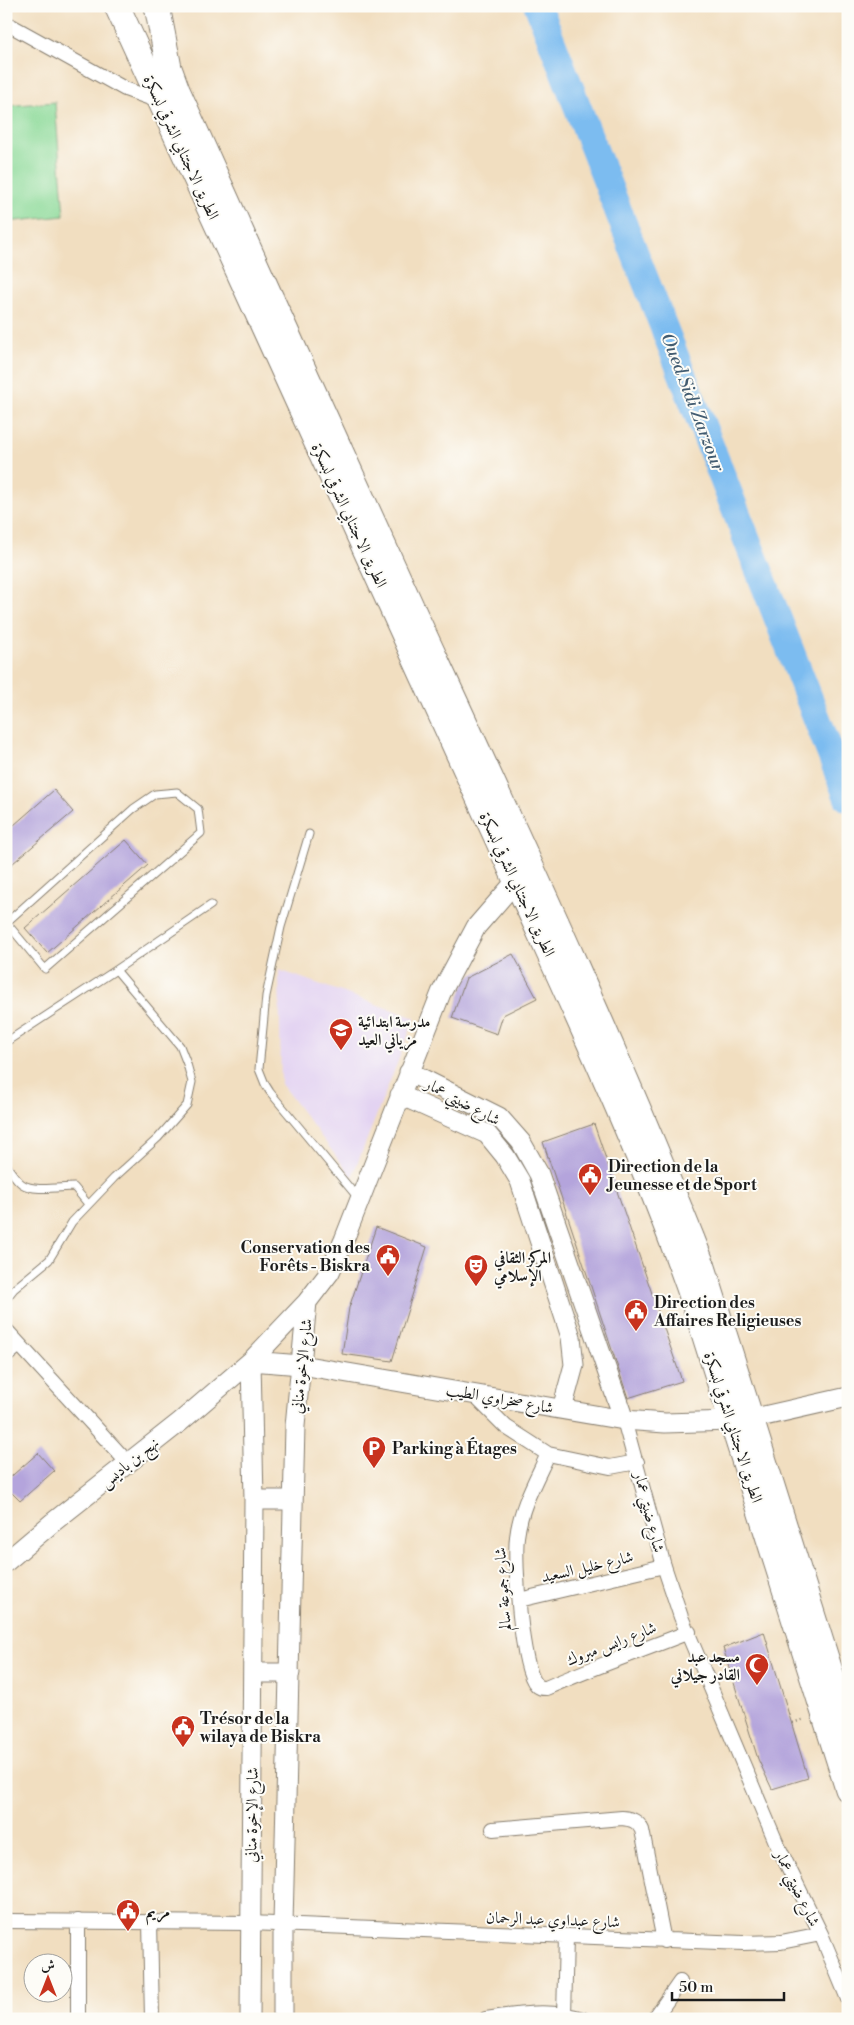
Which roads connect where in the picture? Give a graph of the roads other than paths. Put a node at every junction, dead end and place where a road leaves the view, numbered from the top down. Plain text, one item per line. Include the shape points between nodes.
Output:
1 (117, 6) edge
2 (157, 6) edge
3 (6, 23) edge
4 (161, 100) junction
5 (309, 834) dead end
6 (516, 881) junction
7 (211, 905) dead end
8 (7, 922) edge
9 (116, 970) junction
10 (6, 1042) edge
11 (409, 1072) junction
12 (400, 1095) junction
13 (6, 1165) edge
14 (539, 1174) junction
15 (520, 1181) junction
16 (359, 1200) junction
17 (88, 1204) junction
18 (6, 1299) edge
19 (307, 1302) junction
20 (6, 1330) edge
21 (20, 1345) junction
22 (6, 1356) edge
23 (251, 1361) junction
24 (604, 1363) junction
25 (301, 1365) junction
26 (574, 1365) junction
27 (472, 1393) junction
28 (848, 1397) edge
29 (562, 1409) junction
30 (624, 1420) junction
31 (741, 1420) junction
32 (548, 1454) junction
33 (637, 1462) junction
34 (128, 1463) junction
35 (254, 1500) junction
36 (293, 1500) junction
37 (6, 1562) edge
38 (664, 1566) junction
39 (519, 1600) junction
40 (689, 1632) junction
41 (253, 1673) junction
42 (290, 1673) junction
43 (546, 1688) joint
44 (848, 1728) edge
45 (848, 1789) edge
46 (493, 1829) dead end
47 (6, 1921) edge
48 (78, 1921) junction
49 (150, 1921) junction
50 (250, 1923) junction
51 (283, 1924) junction
52 (821, 1934) junction
53 (566, 1937) junction
54 (664, 1941) junction
55 (680, 1982) dead end
56 (848, 1999) edge
57 (564, 2016) junction
58 (78, 2019) edge
59 (152, 2019) edge
60 (250, 2019) edge
61 (283, 2019) edge
62 (486, 2019) edge
63 (583, 2019) edge
64 (654, 2019) edge

1 - 4 highway, الطريق الاجتنابي الشرقي لبسكرة
2 - 31 highway, الطريق الاجتنابي الشرقي لبسكرة via 169,68 177,90 647,1128 703,1267
3 - 4 street via 125,89
4 - 6 highway, الطريق الاجتنابي الشرقي لبسكرة
5 - 16 lane via 281,927 266,996 259,1069 270,1092
6 - 11 street via 476,927 441,993
6 - 31 highway, الطريق الاجتنابي الشرقي لبسكرة via 653,1191
7 - 9 lane
8 - 8 lane via 45,968 200,833 198,808 177,792 155,794 134,808
9 - 10 lane
9 - 17 lane via 180,1046 192,1082 187,1105 158,1138
11 - 12 street
11 - 14 street, شارع ضيتي عمار via 499,1117 521,1142
12 - 15 street via 487,1134
12 - 16 street
13 - 17 lane via 22,1184 41,1190 56,1186 74,1187
14 - 15 street
14 - 24 street, شارع ضيتي عمار
15 - 26 street via 571,1338
16 - 19 street via 330,1272
17 - 18 lane via 72,1222 49,1260
19 - 23 street, شارع الإخوة مناني
19 - 25 street, شارع الإخوة مناني
20 - 21 street
21 - 22 street
21 - 34 street
23 - 25 street, شارع صخراوي الطيب
23 - 34 street, نهج بن باديس
23 - 35 street, شارع الإخوة مناني
24 - 26 street
24 - 30 street, شارع ضيتي عمار
25 - 27 street, شارع صخراوي الطيب
25 - 36 street, شارع الإخوة مناني
26 - 29 street
27 - 29 street, شارع صخراوي الطيب
27 - 32 street via 506,1427
28 - 31 street, شارع صخراوي الطيب
29 - 30 street, شارع صخراوي الطيب
30 - 31 street, شارع صخراوي الطيب via 665,1423
30 - 33 street, شارع ضيتي عمار
31 - 44 highway, الطريق الاجتنابي الشرقي لبسكرة
31 - 45 highway, الطريق الاجتنابي الشرقي لبسكرة
32 - 33 street via 610,1467
32 - 39 street, شارع جموعة سالم via 526,1503 517,1535
33 - 38 street, شارع ضيتي عمار
34 - 37 street, نهج بن باديس
35 - 36 street
35 - 41 street, شارع الإخوة مناني
36 - 42 street, شارع الإخوة مناني
38 - 39 street, شارع خليل السعيد
38 - 40 street, شارع ضيتي عمار
39 - 43 street, شارع جموعة سالم via 531,1673 536,1684
40 - 43 street, شارع رايس مبروك via 587,1669
40 - 52 street, شارع ضيتي عمار via 776,1842
41 - 42 street
41 - 50 street, شارع الإخوة مناني
42 - 51 street, شارع الإخوة مناني
46 - 54 street via 622,1818 639,1823
47 - 48 street, شارع عبداوي عبد الرحمان
48 - 49 street, شارع عبداوي عبد الرحمان
48 - 58 street
49 - 50 street, شارع عبداوي عبد الرحمان
49 - 59 street
50 - 51 street, شارع عبداوي عبد الرحمان
50 - 60 street, شارع الإخوة مناني
51 - 53 street, شارع عبداوي عبد الرحمان
51 - 61 street, شارع الإخوة مناني
52 - 54 street, شارع عبداوي عبد الرحمان via 781,1942
52 - 56 street, شارع ضيتي عمار
53 - 54 street, شارع عبداوي عبد الرحمان
53 - 57 street
55 - 64 street
57 - 62 street via 529,2013
57 - 63 street

